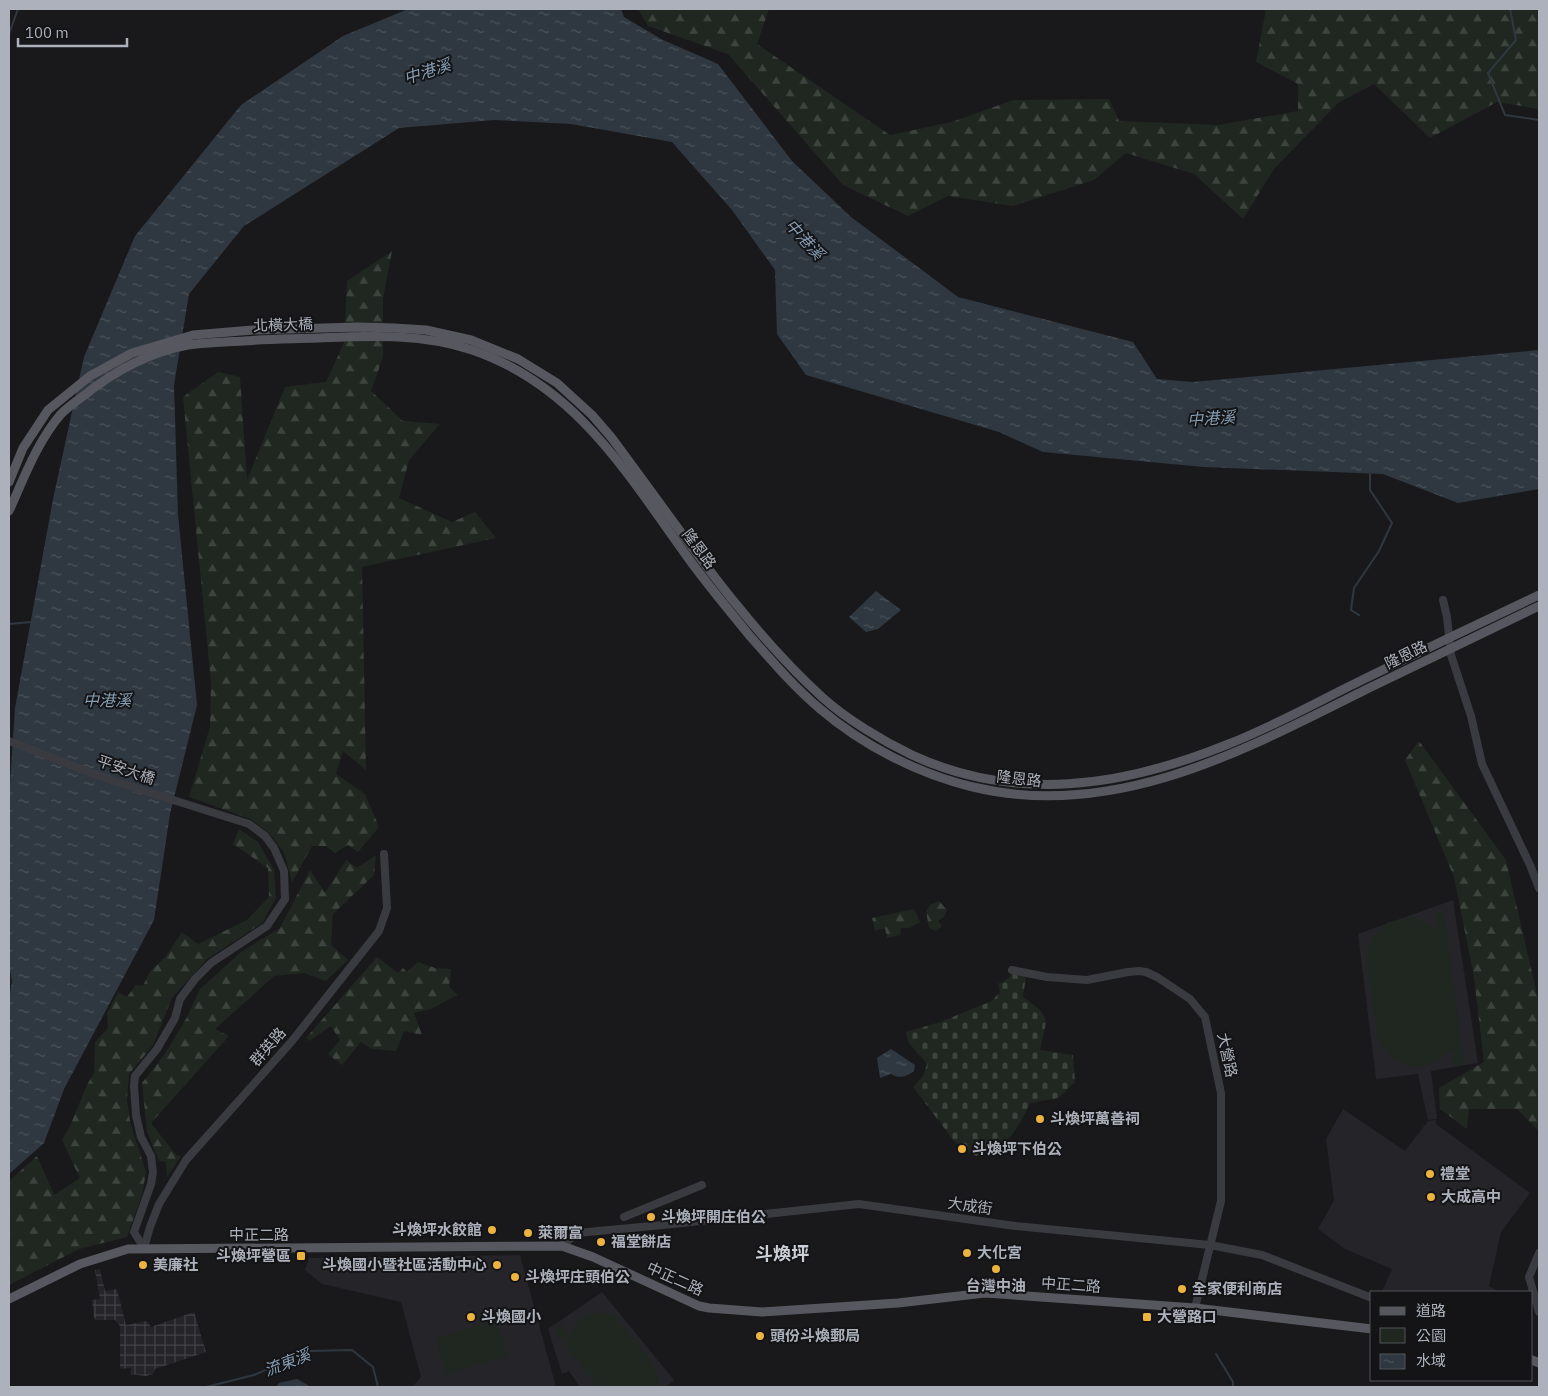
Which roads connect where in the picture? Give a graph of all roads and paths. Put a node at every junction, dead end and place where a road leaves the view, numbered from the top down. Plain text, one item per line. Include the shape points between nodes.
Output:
1 (608, 440) junction
2 (9, 482) edge
3 (9, 511) edge
4 (1539, 595) edge
5 (1442, 600) dead end
6 (1539, 606) edge
7 (9, 742) edge
8 (384, 854) dead end
9 (1539, 888) edge
10 (1012, 970) dead end
11 (702, 1185) dead end
12 (624, 1217) dead end
13 (1210, 1245) junction
14 (562, 1246) junction
15 (144, 1248) junction
16 (1539, 1253) edge
17 (1370, 1297) edge
18 (9, 1299) edge
19 (1196, 1308) junction
20 (1539, 1312) edge
21 (1370, 1329) edge

1 - 2 main road, 北橫大橋 via 592,415 557,384 518,359 471,340 426,330 358,327 253,330 193,335 132,352 90,376 48,410 23,448
1 - 3 main road, 北橫大橋 via 551,391 517,369 470,349 427,340 377,336 187,346 136,361 61,413 36,450
1 - 4 main road, 隆恩路 via 739,608 825,700 900,749 931,764 974,777 1053,785 1094,783 1162,768 1228,745
1 - 6 main road, 隆恩路 via 689,559 777,668 818,708 863,740 929,773 972,787 1013,794 1096,794 1182,773 1287,730
5 - 9 street via 1452,655 1482,764
7 - 15 street, 平安大橋 via 107,779 249,824 274,848 284,871 285,900 267,926 211,963 195,979 180,999 175,1018 157,1049 135,1076 136,1115 141,1137 151,1156 153,1172 134,1232
8 - 15 street, 群英路 via 387,908 379,931 292,1041 186,1160 159,1204
10 - 13 street, 大營路 via 1087,980 1146,972 1190,999 1205,1017 1221,1093 1221,1201
11 - 12 street
13 - 14 street, 大成街 via 1015,1226 858,1204 578,1233
13 - 17 street, 大成街 via 1262,1255
13 - 19 street, 大營路
14 - 15 main road, 中正二路
14 - 19 main road, 中正二路 via 709,1308 762,1312 898,1303 985,1293
15 - 18 main road, 中正二路 via 128,1249 80,1264
16 - 20 street via 1529,1277
19 - 21 main road, 中正二路

